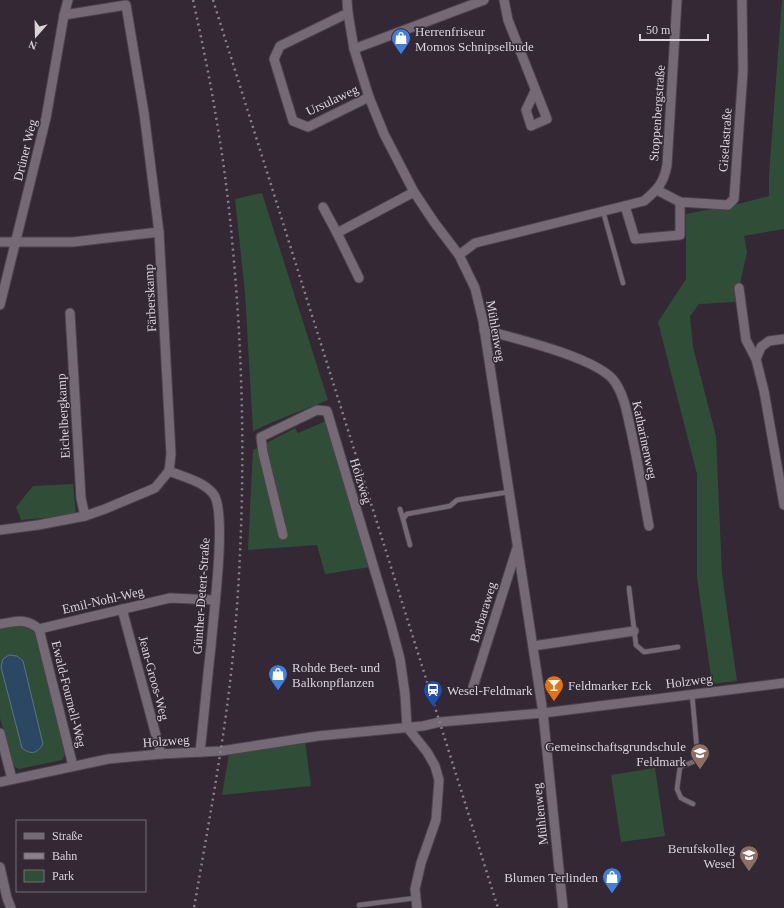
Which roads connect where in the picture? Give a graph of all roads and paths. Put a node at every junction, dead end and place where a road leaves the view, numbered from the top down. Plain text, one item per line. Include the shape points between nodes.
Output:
1 (68, 0) edge
2 (347, 0) edge
3 (484, 0) edge
4 (504, 0) edge
5 (677, 0) edge
6 (742, 0) edge
7 (348, 13) junction
8 (64, 15) junction
9 (354, 49) junction
10 (536, 91) dead end
11 (369, 97) junction
12 (657, 190) junction
13 (414, 192) junction
14 (680, 202) junction
15 (625, 206) junction
16 (324, 207) dead end
17 (603, 211) junction
18 (159, 232) junction
19 (337, 232) junction
20 (0, 242) edge
21 (15, 243) junction
22 (459, 255) junction
23 (359, 278) dead end
24 (623, 283) dead end
25 (739, 288) dead end
26 (0, 305) edge
27 (70, 313) dead end
28 (484, 330) junction
29 (784, 339) edge
30 (756, 359) junction
31 (169, 471) junction
32 (509, 492) junction
33 (784, 505) edge
34 (400, 508) dead end
35 (85, 516) junction
36 (403, 519) junction
37 (648, 526) dead end
38 (0, 530) edge
39 (283, 535) dead end
40 (410, 545) dead end
41 (518, 545) junction
42 (629, 588) dead end
43 (215, 600) junction
44 (122, 609) junction
45 (0, 624) edge
46 (39, 629) junction
47 (634, 630) junction
48 (533, 646) junction
49 (678, 647) dead end
50 (784, 683) edge
51 (473, 687) dead end
52 (692, 694) junction
53 (543, 713) junction
54 (407, 727) junction
55 (0, 733) edge
56 (200, 752) junction
57 (161, 754) junction
58 (73, 766) junction
59 (12, 779) junction
60 (0, 782) edge
61 (692, 804) dead end
62 (0, 867) edge
63 (416, 898) junction
64 (359, 905) dead end
65 (11, 908) edge
66 (417, 908) edge
67 (563, 908) edge

1 - 8 street, Drüner Weg
2 - 7 street, Mühlenweg
3 - 9 street
4 - 10 street via 508,20
5 - 12 street, Stoppenbergstraße via 667,165 665,177
6 - 14 street, Giselastraße via 743,71 734,199 728,205
7 - 9 street, Mühlenweg
7 - 11 street, Ursulaweg via 280,46 274,59 293,120 308,127
8 - 18 street, Färberskamp via 126,5 144,113
8 - 21 street, Drüner Weg via 46,118
9 - 11 street, Mühlenweg
11 - 13 street, Mühlenweg via 384,134
12 - 14 street, Giselastraße
12 - 15 street, Stoppenbergstraße via 644,201
13 - 19 street
13 - 22 street, Mühlenweg
14 - 15 street via 680,234 635,239
15 - 17 street, Stoppenbergstraße
16 - 19 street
17 - 22 street, Stoppenbergstraße via 475,243
17 - 24 lane
18 - 21 street via 73,242
18 - 31 street, Färberskamp via 171,454
19 - 23 street
20 - 21 street
21 - 26 street, Drüner Weg
22 - 28 street, Mühlenweg via 475,288
25 - 30 street via 746,340
27 - 35 street, Eichelbergkamp via 81,498
28 - 32 street, Mühlenweg
28 - 37 street, Katharinenweg via 535,343 596,366 614,381 624,399
29 - 30 street via 769,342 761,347
30 - 33 street
31 - 35 street via 155,488
31 - 43 street, Günther-Detert-Straße via 205,487 216,500 219,545
32 - 36 lane via 457,500 450,506 407,514
32 - 41 street, Mühlenweg
34 - 36 lane
35 - 38 street
36 - 40 lane
39 - 54 street, Holzweg via 261,437 317,410 327,411 400,659
41 - 48 street, Mühlenweg
41 - 51 street, Barbaraweg
42 - 47 lane
43 - 44 street, Emil-Nohl-Weg via 170,598
43 - 56 street, Günther-Detert-Straße
44 - 46 street, Emil-Nohl-Weg
44 - 57 street, Jean-Groos-Weg
45 - 46 street via 32,622
46 - 58 street, Ewald-Fournell-Weg
47 - 48 street
47 - 49 lane via 636,645 644,652
48 - 53 street, Mühlenweg
50 - 52 street, Holzweg
52 - 53 street, Holzweg
52 - 61 lane via 698,760 680,767 677,789 681,798
53 - 54 street, Holzweg
53 - 67 street, Mühlenweg
54 - 56 street, Holzweg
54 - 63 street via 427,752 440,780 436,820 421,864 415,889
55 - 59 street
56 - 57 street, Holzweg
57 - 58 street, Holzweg via 108,759
58 - 59 street, Holzweg
59 - 60 street, Holzweg
62 - 65 street
63 - 64 lane
63 - 66 street

